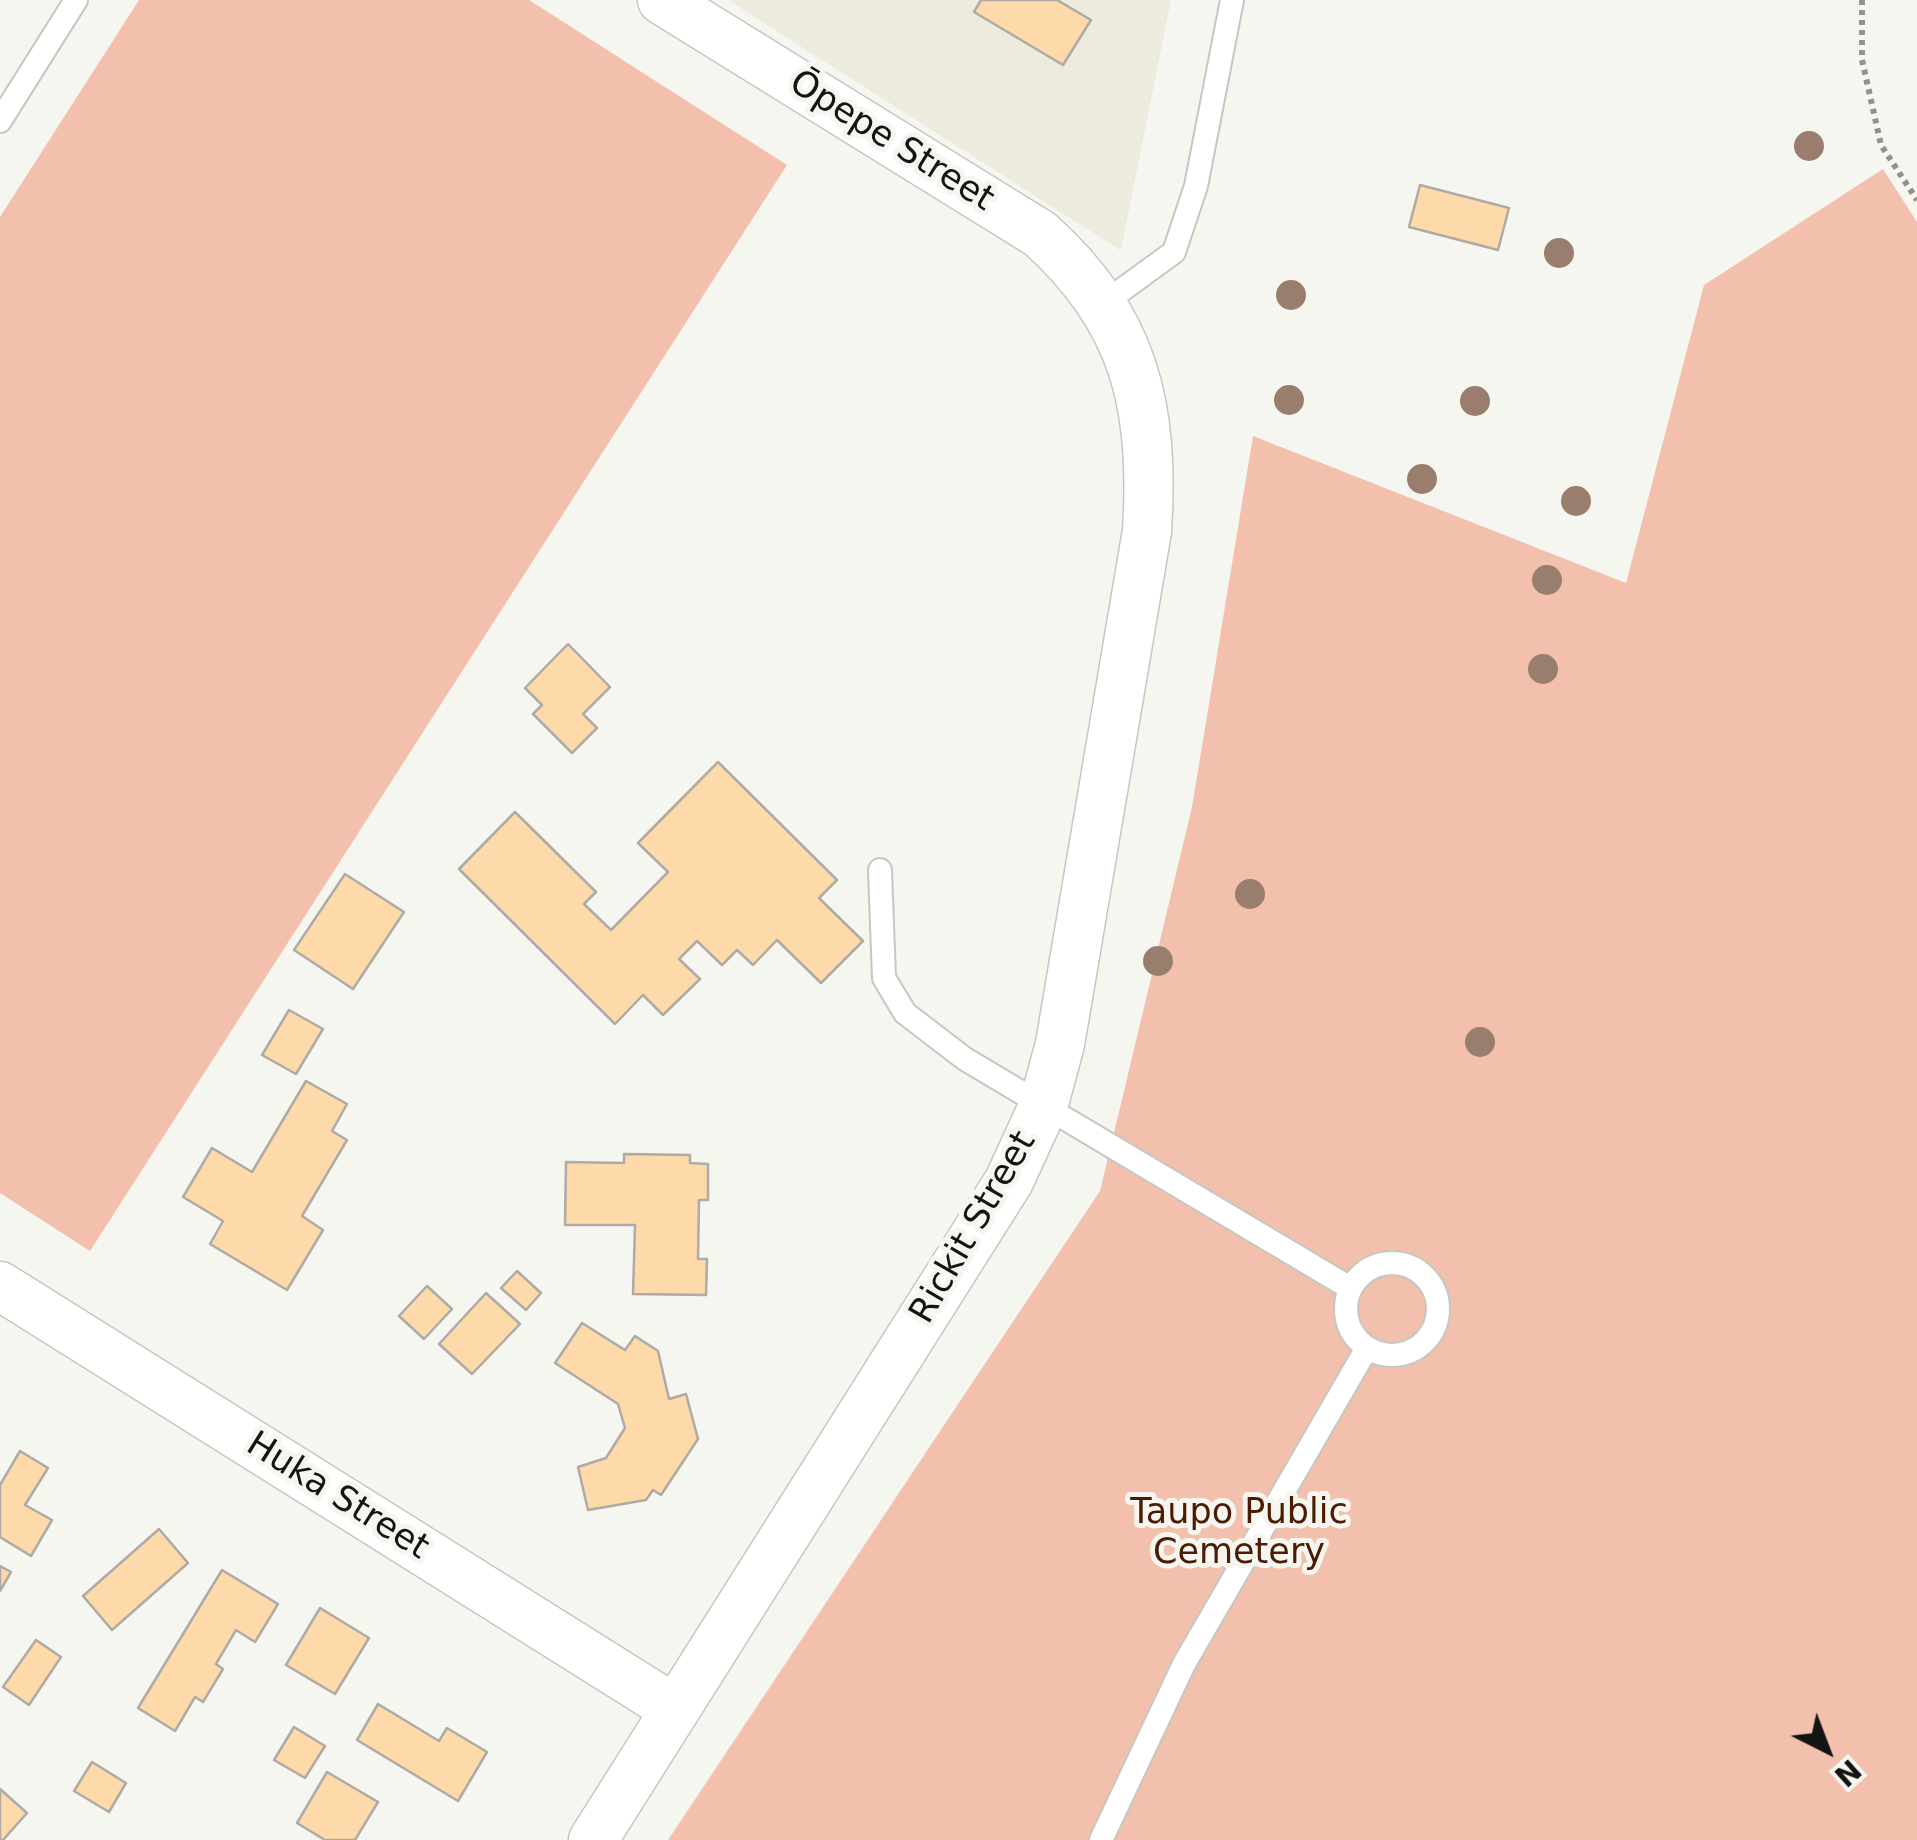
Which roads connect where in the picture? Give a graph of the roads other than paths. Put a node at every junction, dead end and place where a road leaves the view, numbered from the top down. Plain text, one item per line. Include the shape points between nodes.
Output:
1 (76, 0) edge
2 (662, 0) edge
3 (1232, 0) edge
4 (0, 121) edge
5 (1104, 303) junction
6 (880, 870) dead end
7 (1043, 1107) junction
8 (0, 1286) edge
9 (1350, 1288) junction
10 (1367, 1348) junction
11 (674, 1708) junction
12 (593, 1840) edge
13 (1100, 1840) edge

1 - 4 lane
2 - 5 street, Ōpepe Street via 1040,234
3 - 5 lane via 1196,186 1174,252
5 - 7 street, Rickit Street via 1132,359 1144,404 1151,467 1147,530 1060,1044
6 - 7 lane via 884,978 905,1012
7 - 9 lane
7 - 11 street, Rickit Street via 1009,1181
8 - 11 street, Huka Street
9 - 10 lane via 1347,1321
9 - 10 lane via 1363,1272 1402,1262 1420,1271 1436,1296 1436,1326 1424,1343 1406,1354
10 - 13 lane via 1184,1664
11 - 12 street, Rickit Street

